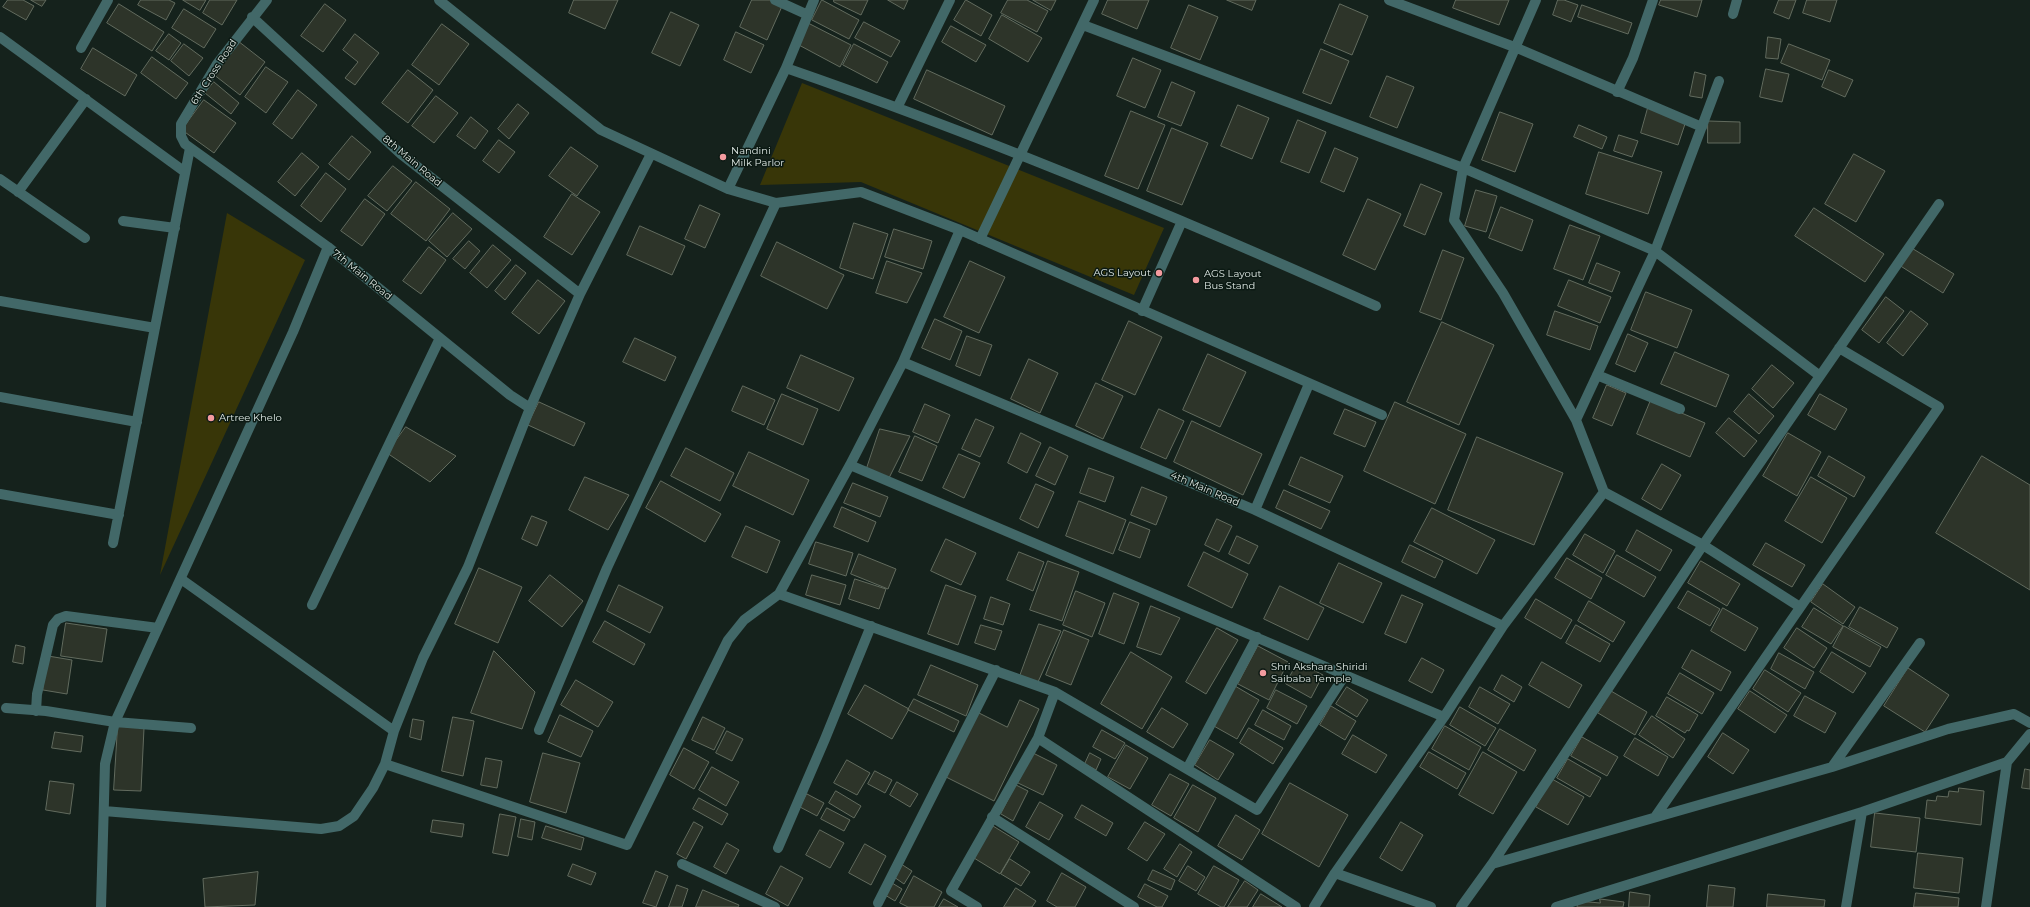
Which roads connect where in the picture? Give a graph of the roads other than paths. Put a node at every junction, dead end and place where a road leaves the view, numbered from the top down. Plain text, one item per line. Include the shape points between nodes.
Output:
1 (108, 0) edge
2 (439, 0) edge
3 (775, 0) edge
4 (814, 0) edge
5 (950, 0) edge
6 (1094, 0) edge
7 (1389, 0) edge
8 (1536, 0) edge
9 (1653, 0) edge
10 (1737, 0) edge
11 (264, 1) edge
12 (1733, 14) dead end
13 (808, 15) junction
14 (252, 17) junction
15 (1083, 26) junction
16 (0, 37) edge
17 (81, 48) dead end
18 (1517, 48) junction
19 (786, 68) junction
20 (1719, 81) dead end
21 (1617, 92) junction
22 (86, 99) junction
23 (898, 106) junction
24 (1702, 127) junction
25 (190, 148) junction
26 (651, 154) junction
27 (1019, 155) junction
28 (1463, 168) junction
29 (185, 172) junction
30 (0, 180) edge
31 (728, 190) junction
32 (18, 192) junction
33 (776, 203) junction
34 (1939, 204) dead end
35 (122, 221) dead end
36 (1182, 221) junction
37 (175, 228) junction
38 (960, 230) junction
39 (85, 238) dead end
40 (980, 239) junction
41 (328, 247) junction
42 (1655, 251) junction
43 (580, 294) junction
44 (0, 301) edge
45 (1376, 306) dead end
46 (1142, 311) junction
47 (155, 328) junction
48 (440, 338) junction
49 (1840, 348) junction
50 (903, 362) junction
51 (1597, 375) junction
52 (1820, 376) junction
53 (1309, 384) junction
54 (0, 397) edge
55 (530, 408) junction
56 (1680, 409) dead end
57 (1382, 415) dead end
58 (1576, 420) junction
59 (137, 422) junction
60 (850, 465) junction
61 (1604, 492) junction
62 (0, 494) edge
63 (1255, 510) junction
64 (119, 516) junction
65 (114, 542) dead end
66 (1703, 545) junction
67 (181, 579) junction
68 (780, 594) junction
69 (312, 606) dead end
70 (1800, 607) junction
71 (871, 626) junction
72 (1503, 626) junction
73 (158, 628) junction
74 (1257, 637) junction
75 (1920, 643) dead end
76 (996, 670) junction
77 (1345, 675) junction
78 (1055, 692) junction
79 (6, 708) dead end
80 (36, 711) junction
81 (1444, 717) junction
82 (115, 722) junction
83 (2030, 722) edge
84 (192, 728) dead end
85 (539, 730) dead end
86 (394, 731) junction
87 (2030, 734) edge
88 (1038, 738) junction
89 (2007, 762) junction
90 (385, 764) junction
91 (1832, 767) junction
92 (1187, 769) junction
93 (104, 811) junction
94 (1862, 812) junction
95 (992, 817) junction
96 (1655, 817) junction
97 (778, 848) dead end
98 (682, 864) dead end
99 (1492, 864) junction
100 (1335, 873) junction
101 (878, 903) dead end
102 (101, 907) edge
103 (775, 907) edge
104 (976, 907) edge
105 (1134, 907) edge
106 (1296, 907) edge
107 (1314, 907) edge
108 (1432, 907) edge
109 (1461, 907) edge
110 (1557, 907) edge
111 (1846, 907) edge
112 (1986, 907) edge

1 - 17 street
2 - 26 street via 600,130
3 - 13 street
4 - 13 street
5 - 23 street
6 - 15 street
7 - 18 street
8 - 18 street
9 - 21 street via 1633,58
10 - 12 street
11 - 14 street, 6th Cross Road
13 - 19 street
14 - 25 street, 6th Cross Road via 217,64 181,124 180,136
14 - 43 street, 8th Main Road via 401,154
15 - 27 street
15 - 28 street
16 - 22 street
18 - 21 street
18 - 28 street
19 - 23 street
19 - 31 street
20 - 24 street
21 - 24 street
22 - 29 street
22 - 32 street
23 - 27 street
24 - 42 street
25 - 29 street
25 - 41 street, 7th Main Road
26 - 31 street
26 - 43 street
27 - 36 street
27 - 40 street
28 - 42 street
28 - 58 street via 1454,220 1503,293
29 - 37 street
30 - 32 street
31 - 33 street
32 - 39 street
33 - 38 street via 861,192
33 - 85 street via 607,568
34 - 49 street
35 - 37 street
36 - 45 street
36 - 46 street
37 - 47 street
38 - 40 street
38 - 50 street
40 - 46 street
41 - 48 street, 7th Main Road
41 - 67 street via 293,332
42 - 51 street
42 - 52 street
43 - 55 street
44 - 47 street
46 - 53 street
47 - 59 street
48 - 55 street, 7th Main Road via 510,395
48 - 69 street
49 - 52 street
49 - 70 street via 1939,407
50 - 60 street
50 - 63 street, 4th Main Road
51 - 56 street
51 - 58 street
52 - 66 street
53 - 57 street
53 - 63 street
54 - 59 street
55 - 86 street via 468,567 423,658
58 - 61 street
59 - 64 street
60 - 68 street
60 - 74 street
61 - 66 street
61 - 72 street
62 - 64 street
63 - 72 street, 4th Main Road
64 - 65 street
66 - 70 street
66 - 99 street
67 - 73 street
67 - 86 street
68 - 71 street
68 - 90 street via 744,620 728,640 627,845
70 - 96 street
71 - 76 street
71 - 97 street
72 - 81 street
73 - 80 street via 66,616 58,619 53,625
73 - 82 street
74 - 77 street
74 - 92 street
75 - 91 street
76 - 78 street
76 - 101 street
77 - 81 street
77 - 92 street via 1257,810
78 - 88 street
78 - 92 street
79 - 80 street
80 - 82 street
81 - 100 street
82 - 84 street
82 - 93 street via 105,764
83 - 91 street via 2014,714 1948,729
86 - 90 street
87 - 89 street
88 - 95 street
88 - 106 street
89 - 94 street
89 - 112 street
90 - 93 street via 354,816 339,826 321,830
91 - 96 street
93 - 102 street
94 - 110 street
94 - 111 street
95 - 104 street via 951,891
95 - 105 street
96 - 99 street
98 - 103 street
99 - 109 street
100 - 107 street
100 - 108 street

